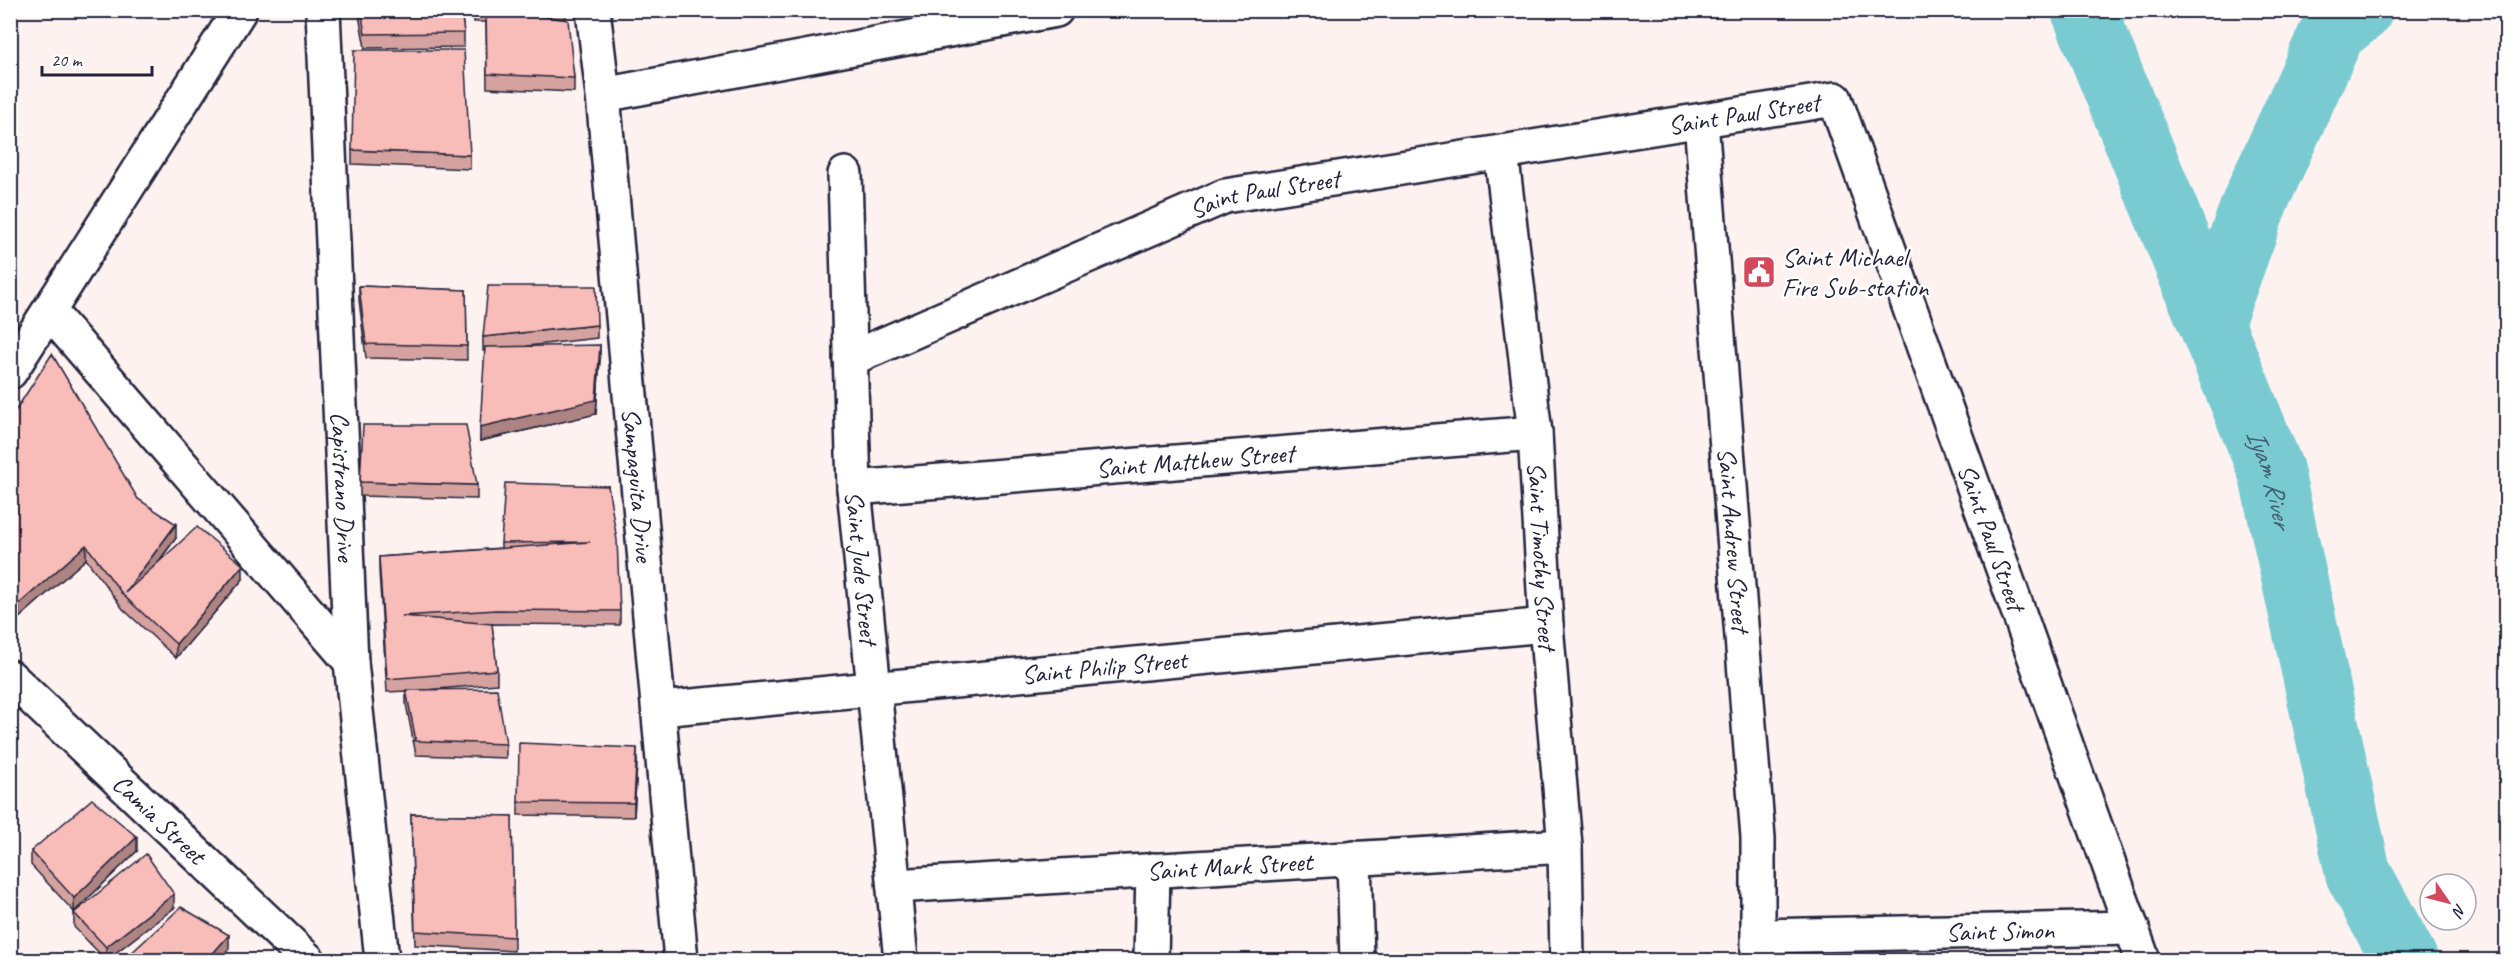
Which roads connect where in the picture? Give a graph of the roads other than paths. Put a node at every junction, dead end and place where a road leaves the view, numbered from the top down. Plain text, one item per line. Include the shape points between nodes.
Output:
1 (240, 10) edge
2 (323, 10) edge
3 (593, 10) edge
4 (1056, 10) edge
5 (603, 95) junction
6 (1701, 121) junction
7 (1502, 152) junction
8 (845, 174) dead end
9 (49, 311) junction
10 (850, 359) junction
11 (10, 372) edge
12 (1535, 433) junction
13 (854, 488) junction
14 (1546, 625) junction
15 (351, 662) junction
16 (10, 677) edge
17 (876, 690) junction
18 (660, 709) junction
19 (1565, 846) junction
20 (1354, 858) junction
21 (1153, 870) junction
22 (894, 886) junction
23 (2132, 928) junction
24 (1758, 948) edge
25 (308, 960) edge
26 (382, 960) edge
27 (681, 960) edge
28 (901, 960) edge
29 (1151, 960) edge
30 (1358, 960) edge
31 (1567, 960) edge
32 (2143, 960) edge

1 - 9 street
2 - 15 street, Capistrano Drive
3 - 5 street, Sampaguita Drive
4 - 5 street
5 - 18 street, Sampaguita Drive
6 - 7 street, Saint Paul Street
6 - 23 street, Saint Paul Street via 1835,99
6 - 24 street, Saint Andrew Street via 1758,837
7 - 10 street, Saint Paul Street via 1225,196
7 - 12 street, Saint Timothy Street
8 - 10 street, Saint Jude Street
9 - 11 street
9 - 15 street
10 - 13 street, Saint Jude Street
12 - 13 street, Saint Matthew Street
12 - 14 street, Saint Timothy Street
13 - 17 street, Saint Jude Street
14 - 17 street, Saint Philip Street
14 - 19 street, Saint Timothy Street
15 - 26 street, Capistrano Drive
16 - 25 street, Camia Street
17 - 18 street, Saint Philip Street
17 - 22 street, Saint Jude Street
18 - 27 street, Sampaguita Drive
19 - 20 street, Saint Mark Street
19 - 31 street, Saint Timothy Street
20 - 21 street, Saint Mark Street
20 - 30 street
21 - 22 street, Saint Mark Street
21 - 29 street
22 - 28 street, Saint Jude Street
23 - 24 street, Saint Simon
23 - 32 street, Saint Paul Street

